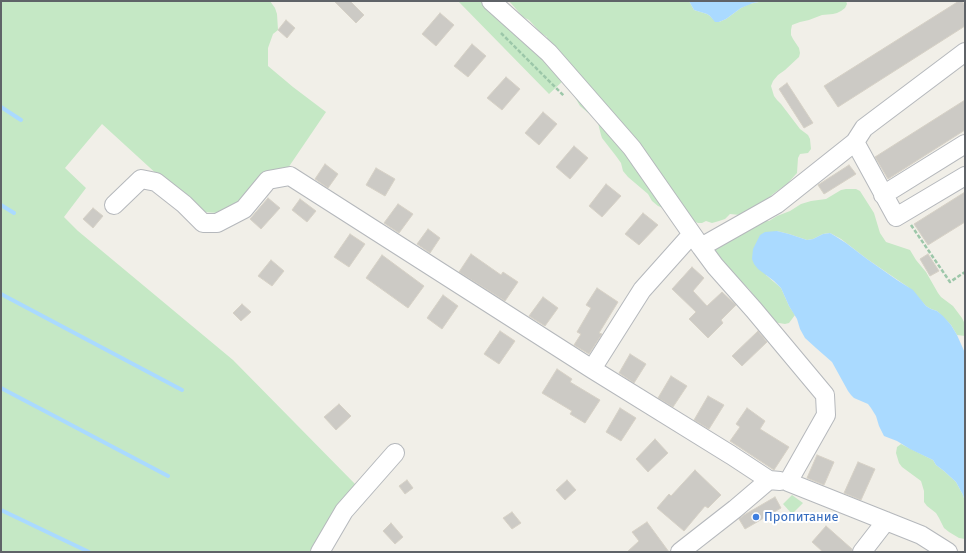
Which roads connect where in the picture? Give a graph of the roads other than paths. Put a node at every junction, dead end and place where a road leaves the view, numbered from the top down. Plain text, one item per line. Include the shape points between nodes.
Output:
1 (491, 1) edge
2 (965, 52) edge
3 (855, 142) junction
4 (965, 144) edge
5 (965, 176) edge
6 (883, 195) junction
7 (114, 205) dead end
8 (696, 240) junction
9 (592, 369) junction
10 (395, 453) dead end
11 (769, 480) junction
12 (788, 482) junction
13 (886, 521) junction
14 (320, 552) edge
15 (680, 552) edge
16 (862, 552) edge
17 (948, 552) edge

1 - 8 street via 549,53 632,148
2 - 3 street via 864,128
3 - 6 street
3 - 8 street via 777,204
4 - 6 street
5 - 6 street via 896,217
7 - 9 street via 141,179 156,182 203,223 217,223 244,209 268,180 290,176
8 - 9 street via 642,290
8 - 12 street via 715,266 825,395 826,415
9 - 11 street
10 - 14 street via 344,511
11 - 12 street
11 - 15 street
12 - 13 street
13 - 16 street
13 - 17 street via 921,535

